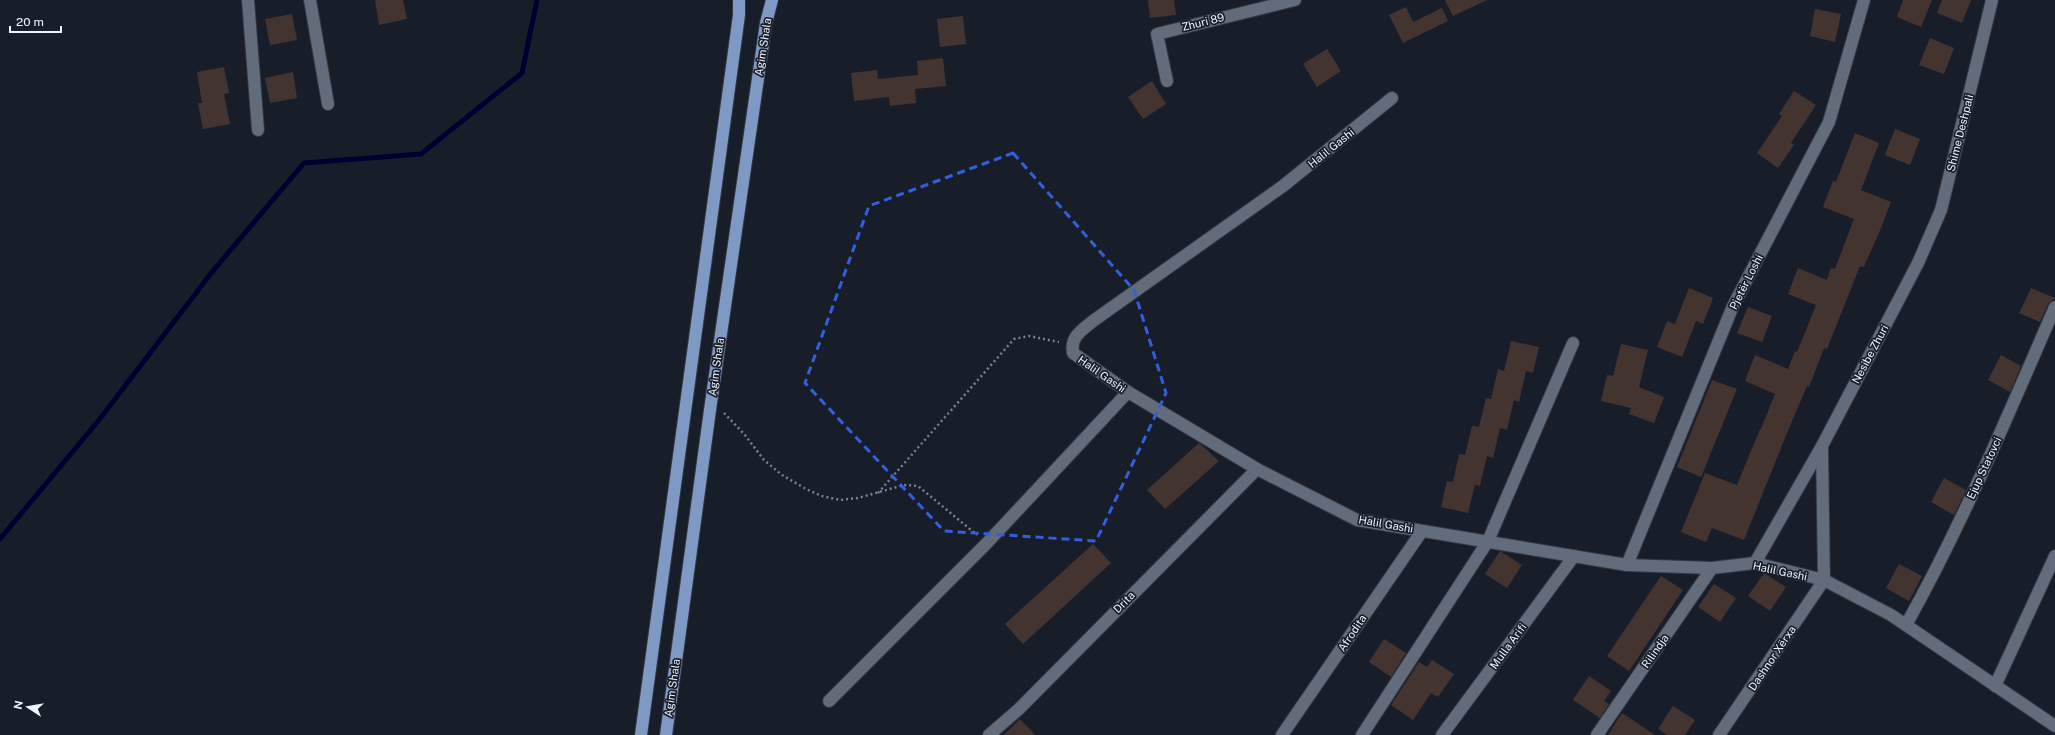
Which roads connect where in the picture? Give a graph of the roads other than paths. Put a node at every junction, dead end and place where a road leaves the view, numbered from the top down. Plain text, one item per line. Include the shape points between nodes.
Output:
1 (248, 0) edge
2 (310, 0) edge
3 (739, 0) edge
4 (772, 0) edge
5 (1295, 0) edge
6 (1864, 0) edge
7 (1992, 0) edge
8 (1166, 81) dead end
9 (1392, 98) dead end
10 (328, 104) dead end
11 (258, 130) dead end
12 (1918, 263) joint
13 (2055, 308) edge
14 (1573, 343) dead end
15 (1128, 392) junction
16 (1822, 446) junction
17 (1257, 468) junction
18 (1422, 531) junction
19 (1488, 540) junction
20 (1574, 556) junction
21 (2055, 556) edge
22 (1755, 563) junction
23 (1627, 564) junction
24 (1712, 568) junction
25 (1824, 580) junction
26 (1906, 625) junction
27 (1995, 686) junction
28 (829, 701) dead end
29 (2055, 726) edge
30 (642, 735) edge
31 (666, 735) edge
32 (989, 735) edge
33 (1282, 735) edge
34 (1362, 735) edge
35 (1442, 735) edge
36 (1597, 735) edge
37 (1719, 735) edge

1 - 11 street
2 - 10 street
3 - 30 main road
4 - 31 main road, Agim Shala via 766,23 710,410
5 - 8 street, Zhuri 89 via 1157,34
6 - 23 street, Pjetër Loshi via 1829,122 1733,306
7 - 12 street, Shime Deshpali via 1941,210
9 - 15 street, Halil Gashi via 1283,186 1093,320 1074,337 1071,345 1073,353
12 - 16 street, Nesibe Zhuri
13 - 26 street, Ejup Statovci via 1940,564
14 - 19 street
15 - 17 street, Halil Gashi
15 - 28 street via 987,543
16 - 22 street, Nesibe Zhuri
16 - 25 street, Nesibe Zhuri
17 - 18 street, Halil Gashi via 1357,520
17 - 32 street, Drita via 1019,709
18 - 19 street, Halil Gashi
18 - 33 street, Afrodita
19 - 20 street, Halil Gashi
19 - 34 street
20 - 23 street, Halil Gashi
20 - 35 street, Mulla Arifi
21 - 27 street
22 - 24 street, Halil Gashi
22 - 25 street, Halil Gashi
23 - 24 street, Halil Gashi
24 - 36 street, Rilindja
25 - 26 street, Halil Gashi via 1869,602
25 - 37 street, Dashnor Xërxa
26 - 27 street, Halil Gashi
27 - 29 street, Halil Gashi

